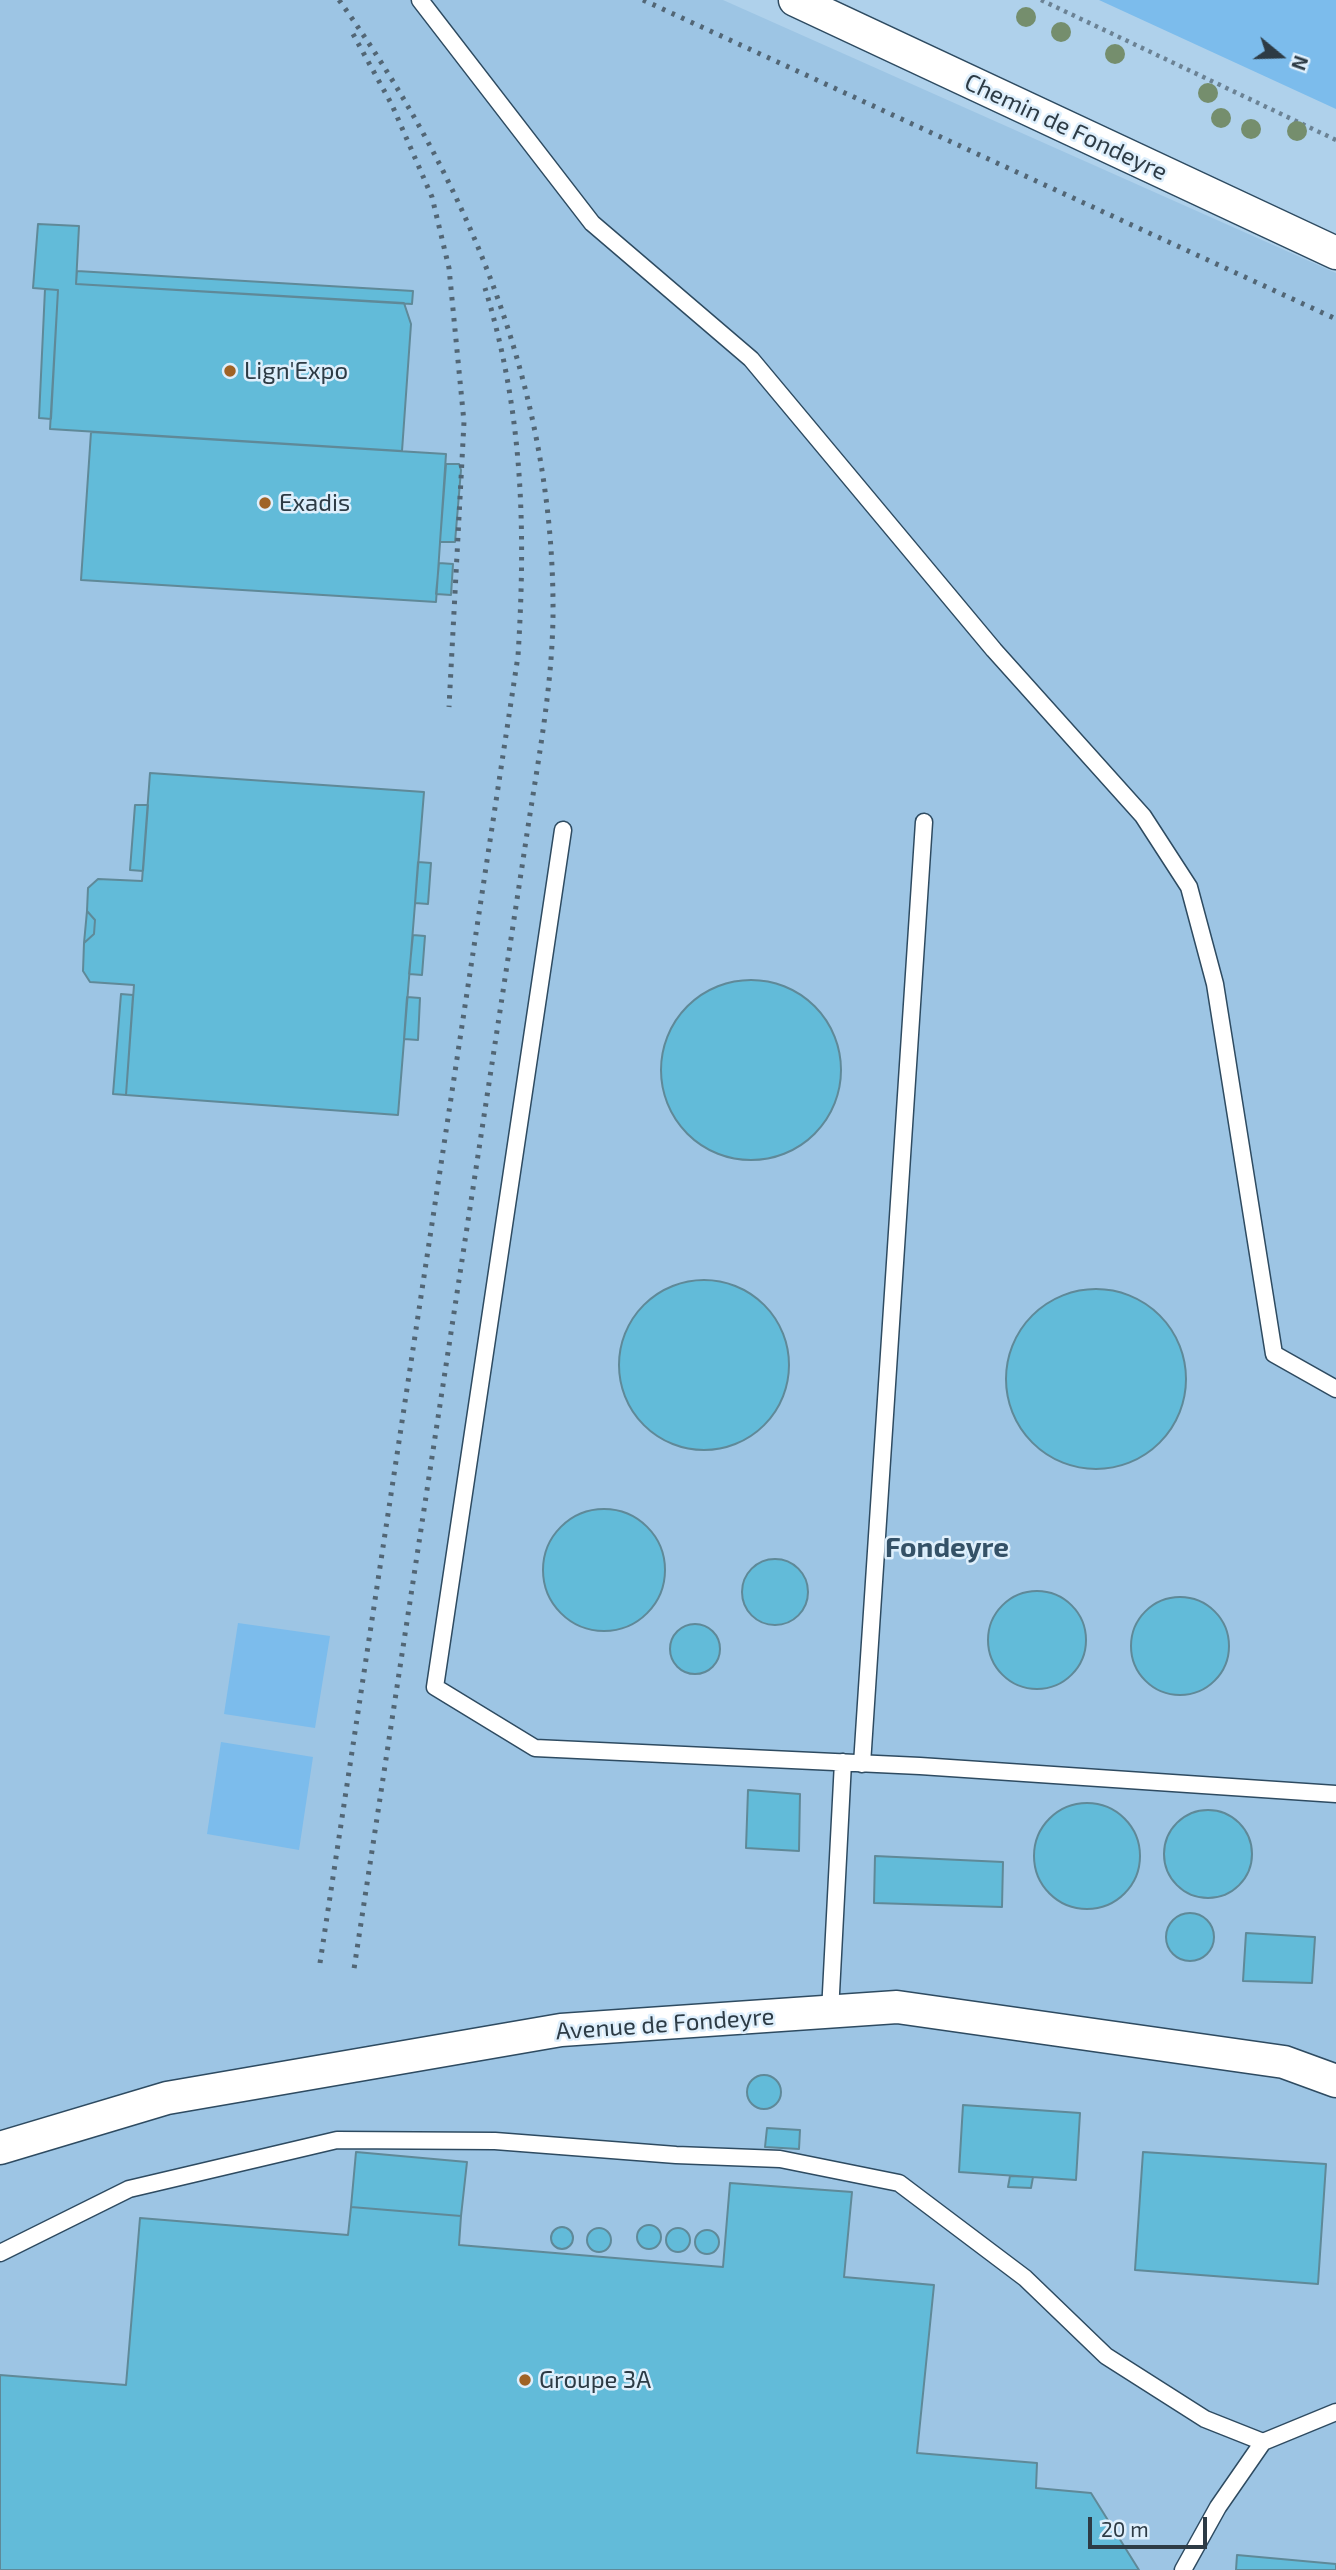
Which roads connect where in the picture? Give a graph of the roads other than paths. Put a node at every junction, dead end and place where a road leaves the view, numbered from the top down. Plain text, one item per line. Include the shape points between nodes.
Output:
1 (420, 0) edge
2 (796, 0) edge
3 (1336, 253) edge
4 (924, 822) dead end
5 (563, 830) dead end
6 (1335, 1387) edge
7 (843, 1762) junction
8 (862, 1763) junction
9 (1336, 1794) edge
10 (830, 2012) junction
11 (1336, 2081) edge
12 (0, 2148) edge
13 (0, 2252) edge
14 (1336, 2412) edge
15 (1263, 2442) junction
16 (1183, 2570) edge

1 - 6 lane via 592,223 751,359 994,650 1143,816 1189,887 1215,984 1274,1354
2 - 3 street, Chemin de Fondeyre
4 - 8 lane
5 - 7 lane via 435,1688 535,1748
7 - 8 lane
7 - 10 lane
8 - 9 lane
10 - 11 street, Avenue de Fondeyre via 897,2007 1284,2063
10 - 12 street, Avenue de Fondeyre via 561,2030 167,2098
13 - 15 lane via 129,2189 337,2140 495,2141 780,2159 899,2183 1025,2278 1106,2356 1205,2419
14 - 15 lane
15 - 16 lane via 1218,2507

